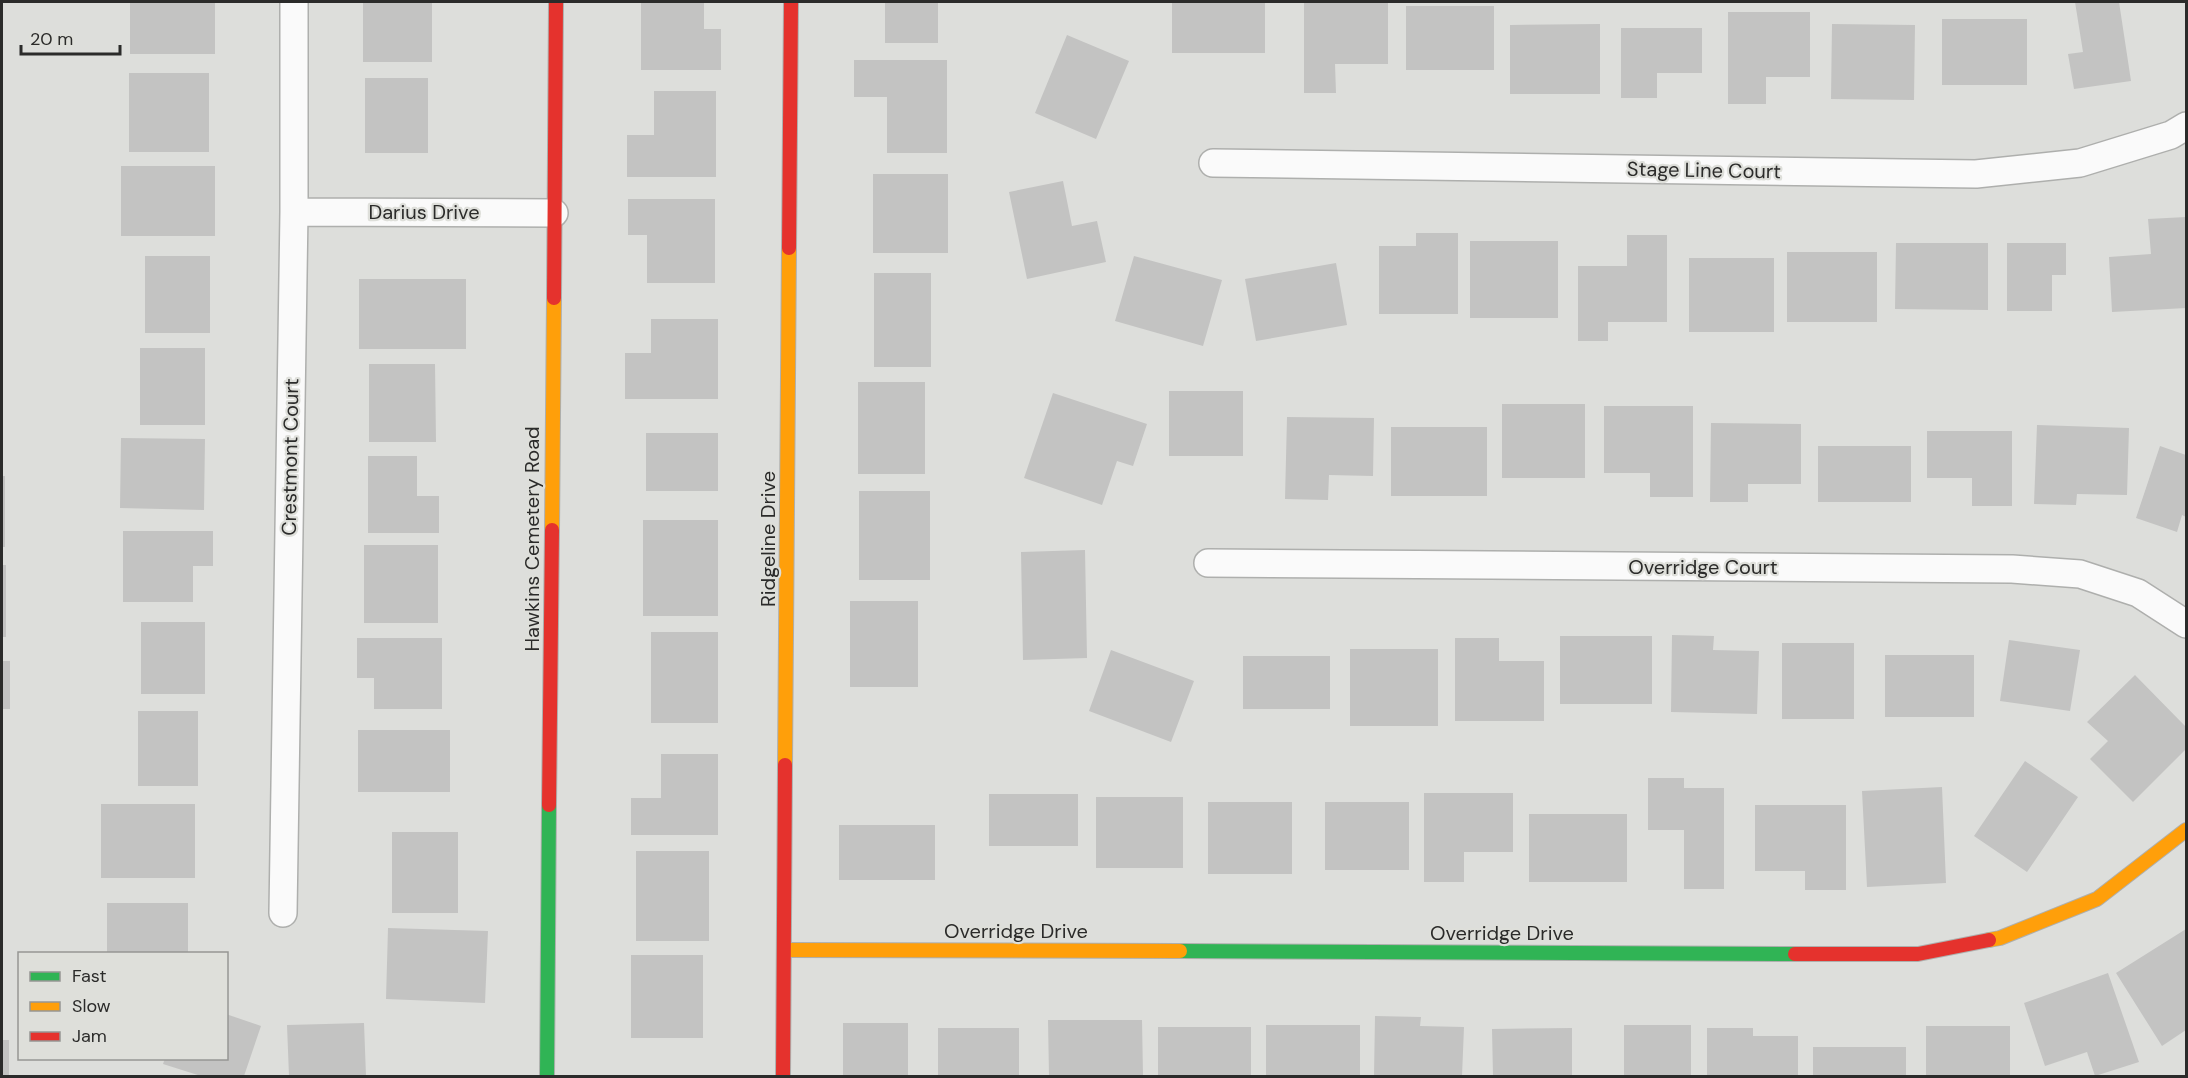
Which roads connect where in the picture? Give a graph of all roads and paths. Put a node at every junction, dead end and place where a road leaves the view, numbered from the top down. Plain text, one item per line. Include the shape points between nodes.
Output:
1 (294, 2) edge
2 (556, 2) edge
3 (791, 2) edge
4 (2187, 126) edge
5 (1213, 163) dead end
6 (294, 212) junction
7 (554, 213) junction
8 (1208, 563) dead end
9 (2187, 624) edge
10 (2187, 830) edge
11 (283, 913) dead end
12 (784, 950) junction
13 (547, 1077) edge
14 (783, 1077) edge

1 - 6 street, Crestmont Court
2 - 7 street, Hawkins Cemetery Road
3 - 12 street, Ridgeline Drive
4 - 5 street, Stage Line Court via 2171,135 2080,163 1976,174
6 - 7 street, Darius Drive
6 - 11 street, Crestmont Court
7 - 13 street, Hawkins Cemetery Road
8 - 9 street, Overridge Court via 2012,569 2090,577 2138,593
10 - 12 street, Overridge Drive via 2097,899 2000,938 1918,954
12 - 14 street, Ridgeline Drive

